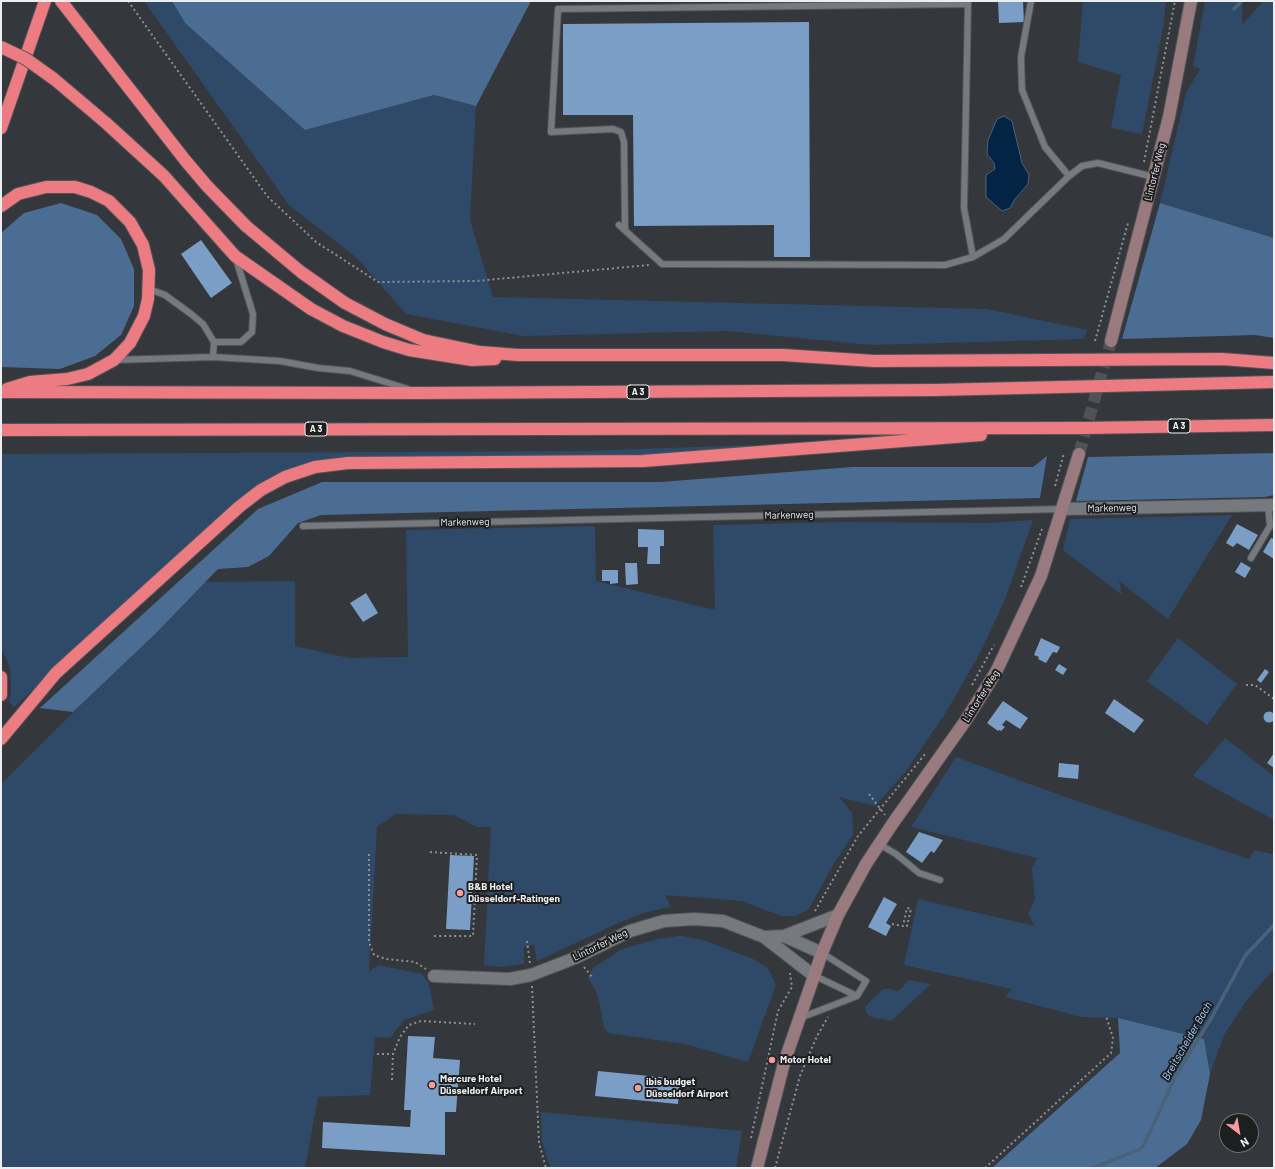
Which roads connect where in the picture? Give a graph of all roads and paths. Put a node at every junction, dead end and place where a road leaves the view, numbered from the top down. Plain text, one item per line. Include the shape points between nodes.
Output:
1 (45, 1) edge
2 (61, 1) edge
3 (128, 1) edge
4 (1031, 1) edge
5 (1191, 1) edge
6 (1, 47) edge
7 (11, 99) junction
8 (1, 112) edge
9 (1, 128) edge
10 (1069, 176) junction
11 (1154, 177) junction
12 (1, 206) edge
13 (619, 225) dead end
14 (624, 230) junction
15 (235, 256) junction
16 (973, 257) junction
17 (662, 264) junction
18 (149, 289) junction
19 (1111, 341) tunnel mouth
20 (214, 342) junction
21 (518, 355) junction
22 (213, 357) junction
23 (114, 360) junction
24 (1274, 363) edge
25 (1274, 382) edge
26 (1, 391) edge
27 (421, 393) junction
28 (1274, 425) edge
29 (1083, 428) junction
30 (1, 430) edge
31 (1079, 454) tunnel mouth
32 (1271, 505) edge
33 (1063, 509) junction
34 (303, 526) dead end
35 (1250, 558) dead end
36 (1, 677) edge
37 (1246, 686) dead end
38 (1, 695) edge
39 (1274, 699) edge
40 (1, 738) edge
41 (869, 794) dead end
42 (893, 823) junction
43 (879, 844) junction
44 (430, 852) dead end
45 (369, 854) dead end
46 (940, 880) dead end
47 (838, 915) junction
48 (892, 924) dead end
49 (911, 927) dead end
50 (434, 936) dead end
51 (784, 936) junction
52 (764, 937) junction
53 (527, 941) dead end
54 (822, 952) junction
55 (531, 975) junction
56 (813, 975) junction
57 (434, 976) joint
58 (856, 996) junction
59 (837, 1002) junction
60 (1106, 1016) dead end
61 (797, 1020) junction
62 (475, 1024) dead end
63 (377, 1054) dead end
64 (393, 1054) junction
65 (392, 1080) dead end
66 (546, 1168) edge
67 (757, 1168) edge
68 (775, 1168) edge
69 (985, 1168) edge

1 - 7 highway
2 - 21 highway via 207,186 246,226 301,272 345,303 423,340 462,349
3 - 17 path via 267,196 316,242 378,282 476,281
4 - 10 lane via 1020,57 1022,90 1045,147
5 - 11 main road, Lintorfer Weg via 1177,78
6 - 15 highway, bridge via 26,59 54,79 106,123 164,176
7 - 8 highway
7 - 9 highway
10 - 11 lane via 1082,166 1098,163
10 - 16 lane via 1004,239
11 - 19 main road, Lintorfer Weg
12 - 18 highway via 18,194 32,189 60,186 75,188 105,199 119,210 137,233 147,257
13 - 14 lane
14 - 16 lane via 624,142 621,132 613,129 551,132 558,9 968,4 964,208
14 - 17 lane
15 - 20 lane via 253,314 252,332 241,342
15 - 21 highway via 311,309 343,326 383,342 431,354 472,360
16 - 17 lane via 945,265
18 - 20 lane via 165,295 192,314 203,324
18 - 23 highway via 147,308 141,326
20 - 22 lane
21 - 24 highway via 783,355 874,361 1222,359
22 - 23 lane
22 - 27 lane via 280,361 350,371
23 - 26 highway via 88,374 67,379 30,382
25 - 27 highway, A 3 via 927,390
26 - 27 highway, A 3
28 - 29 highway, A 3
29 - 30 highway, A 3
29 - 40 highway via 643,461 348,463 315,467 285,477 261,490 239,508 56,673
31 - 33 main road, Lintorfer Weg
32 - 33 street, Markenweg
32 - 35 lane via 1270,526
33 - 34 lane, Markenweg
33 - 42 main road, Lintorfer Weg via 1041,576 996,672 966,720
36 - 38 highway
37 - 39 path via 1254,686
41 - 42 path via 879,810
42 - 43 main road, Lintorfer Weg
43 - 46 lane via 919,873
43 - 47 main road, Lintorfer Weg
44 - 50 path via 477,855 473,936
45 - 57 path via 368,942 374,955 415,962
47 - 51 street, Lintorfer Weg
47 - 54 main road, Lintorfer Weg
48 - 49 path via 903,926 907,908 911,909 907,926
51 - 52 street, Lintorfer Weg
51 - 54 street, Lintorfer Weg
52 - 55 street, Lintorfer Weg via 723,921 664,921 630,931 575,958
52 - 56 street, Lintorfer Weg
53 - 55 path
54 - 56 main road, Lintorfer Weg
54 - 58 lane via 866,980
55 - 57 street, Lintorfer Weg via 510,979
55 - 66 path via 539,1143
56 - 58 lane
56 - 61 main road, Lintorfer Weg
58 - 59 lane
59 - 61 lane
59 - 68 path via 817,1036 800,1076
60 - 69 path via 1113,1038 1111,1053
61 - 67 main road, Lintorfer Weg
62 - 64 path via 416,1022 404,1029
63 - 64 path
64 - 65 path

